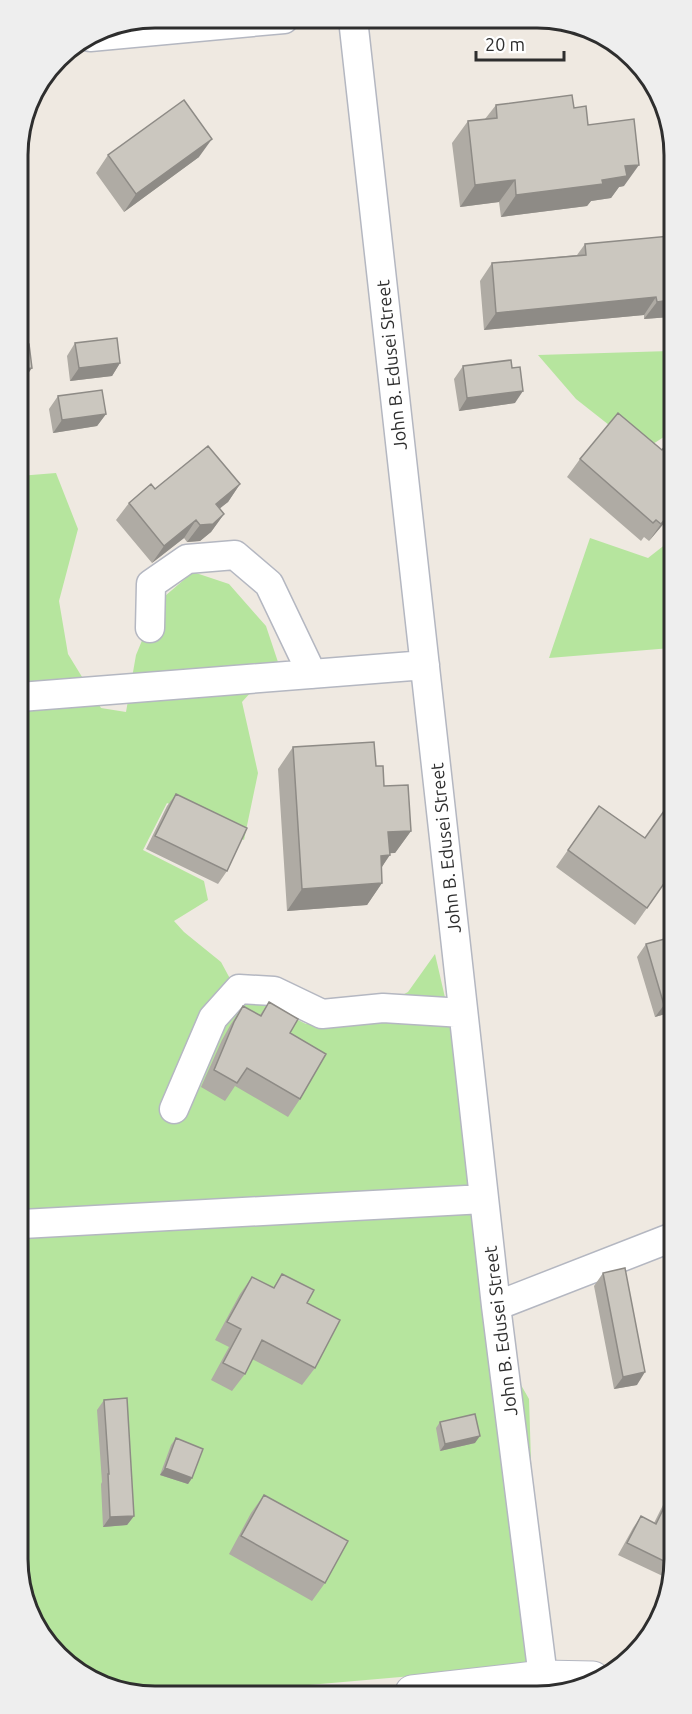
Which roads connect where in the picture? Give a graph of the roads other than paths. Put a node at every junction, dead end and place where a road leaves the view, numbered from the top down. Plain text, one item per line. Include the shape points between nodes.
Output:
1 (354, 28) edge
2 (177, 29) edge
3 (119, 34) edge
4 (150, 628) dead end
5 (425, 665) junction
6 (312, 674) junction
7 (29, 696) edge
8 (464, 1013) junction
9 (174, 1109) dead end
10 (484, 1199) junction
11 (28, 1224) edge
12 (663, 1241) edge
13 (496, 1306) junction
14 (543, 1677) junction
15 (580, 1678) edge
16 (464, 1686) edge

1 - 5 street, John B. Edusei Street
2 - 3 street
4 - 6 street via 151,584 187,559 235,555 269,584
5 - 6 street
5 - 8 street, John B. Edusei Street
6 - 7 street
8 - 9 street via 383,1008 322,1014 274,991 239,989 213,1018
8 - 10 street, John B. Edusei Street
10 - 11 street
10 - 13 street, John B. Edusei Street
12 - 13 street
13 - 14 street, John B. Edusei Street
14 - 15 main road
14 - 16 main road

